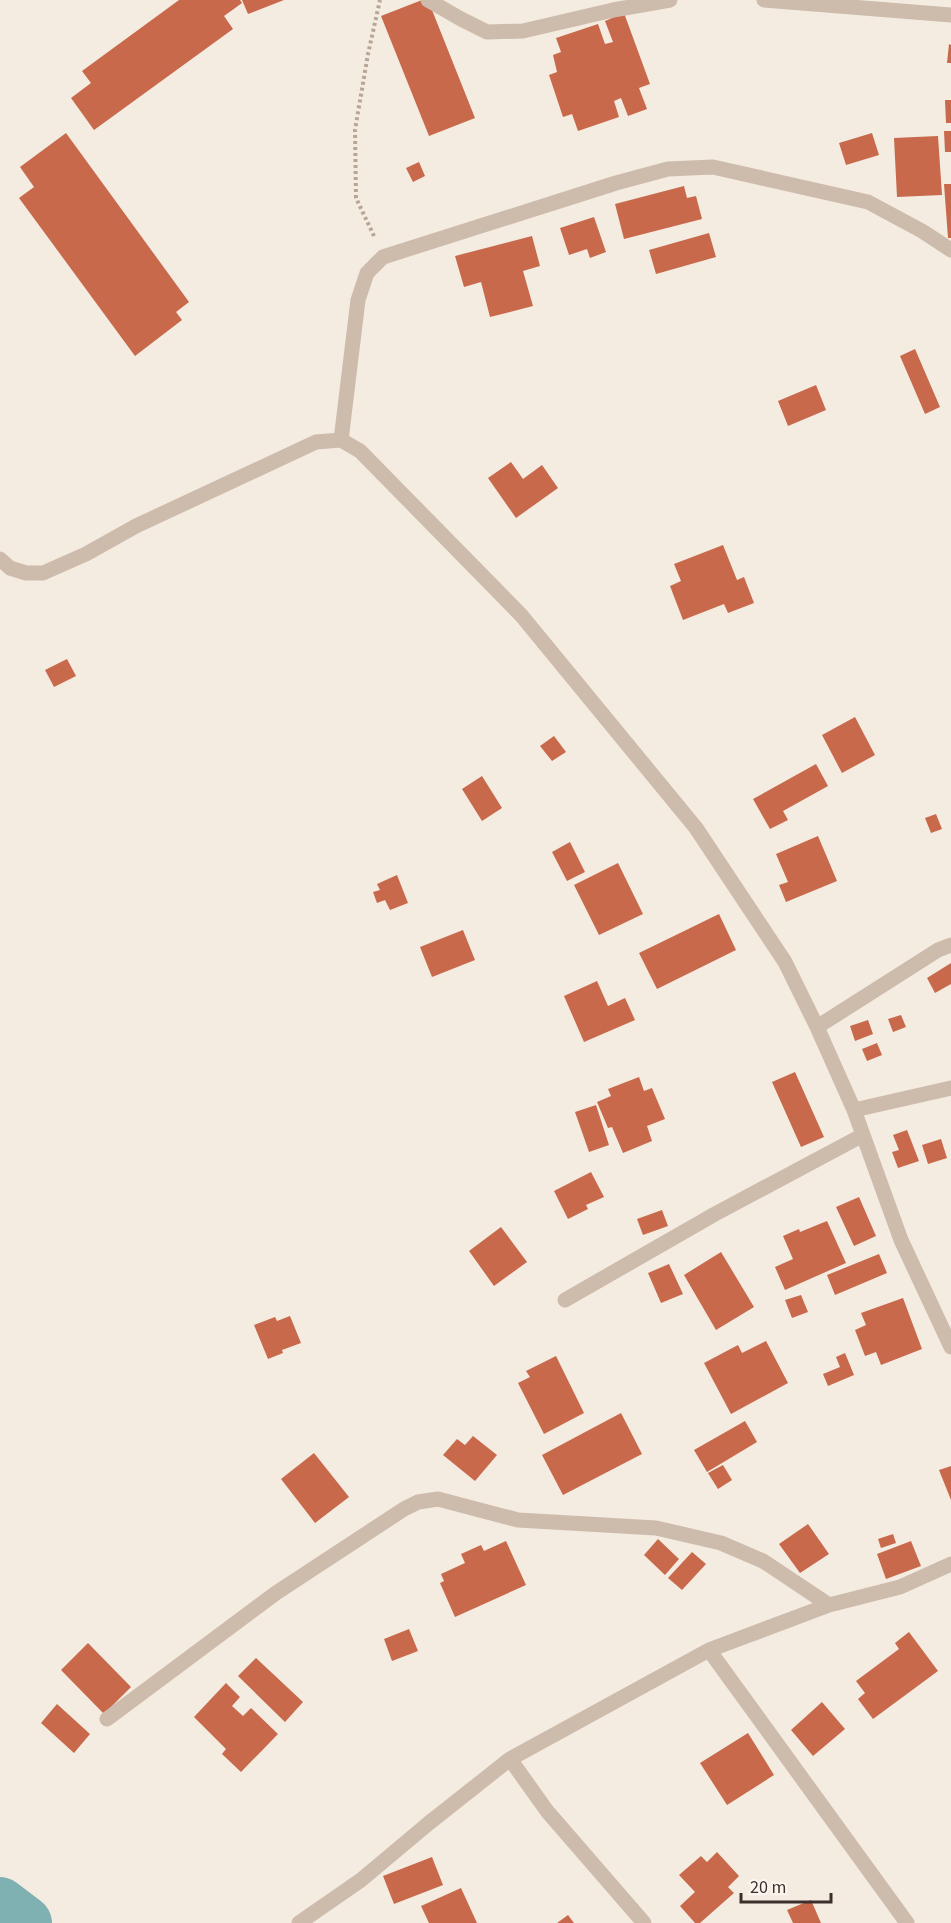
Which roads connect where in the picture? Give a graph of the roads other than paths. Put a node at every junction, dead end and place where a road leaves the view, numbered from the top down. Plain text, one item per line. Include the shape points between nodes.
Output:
1 (428, 0) edge
2 (670, 0) edge
3 (764, 0) edge
4 (951, 15) edge
5 (951, 250) edge
6 (341, 440) junction
7 (0, 559) edge
8 (951, 945) edge
9 (817, 1027) junction
10 (951, 1088) edge
11 (854, 1110) junction
12 (862, 1135) junction
13 (565, 1300) dead end
14 (951, 1347) edge
15 (951, 1564) edge
16 (828, 1605) junction
17 (709, 1650) junction
18 (107, 1719) dead end
19 (510, 1759) junction
20 (299, 1923) edge
21 (644, 1923) edge
22 (907, 1923) edge

1 - 2 street via 487,32 523,32
3 - 4 street
5 - 6 street via 868,202 713,167 668,169 616,183 383,257 367,273 358,300
6 - 7 street via 316,442 43,573 10,568
6 - 9 street via 360,451 521,615 696,828 785,962
8 - 9 street
9 - 11 street
10 - 11 street
11 - 12 street
12 - 13 street
12 - 14 street via 901,1240
15 - 16 street via 900,1587
16 - 17 street
16 - 18 street via 763,1562 721,1543 656,1528 518,1520 438,1499 418,1502 276,1593
17 - 19 street
17 - 22 street
19 - 20 street via 361,1880
19 - 21 street via 547,1811

